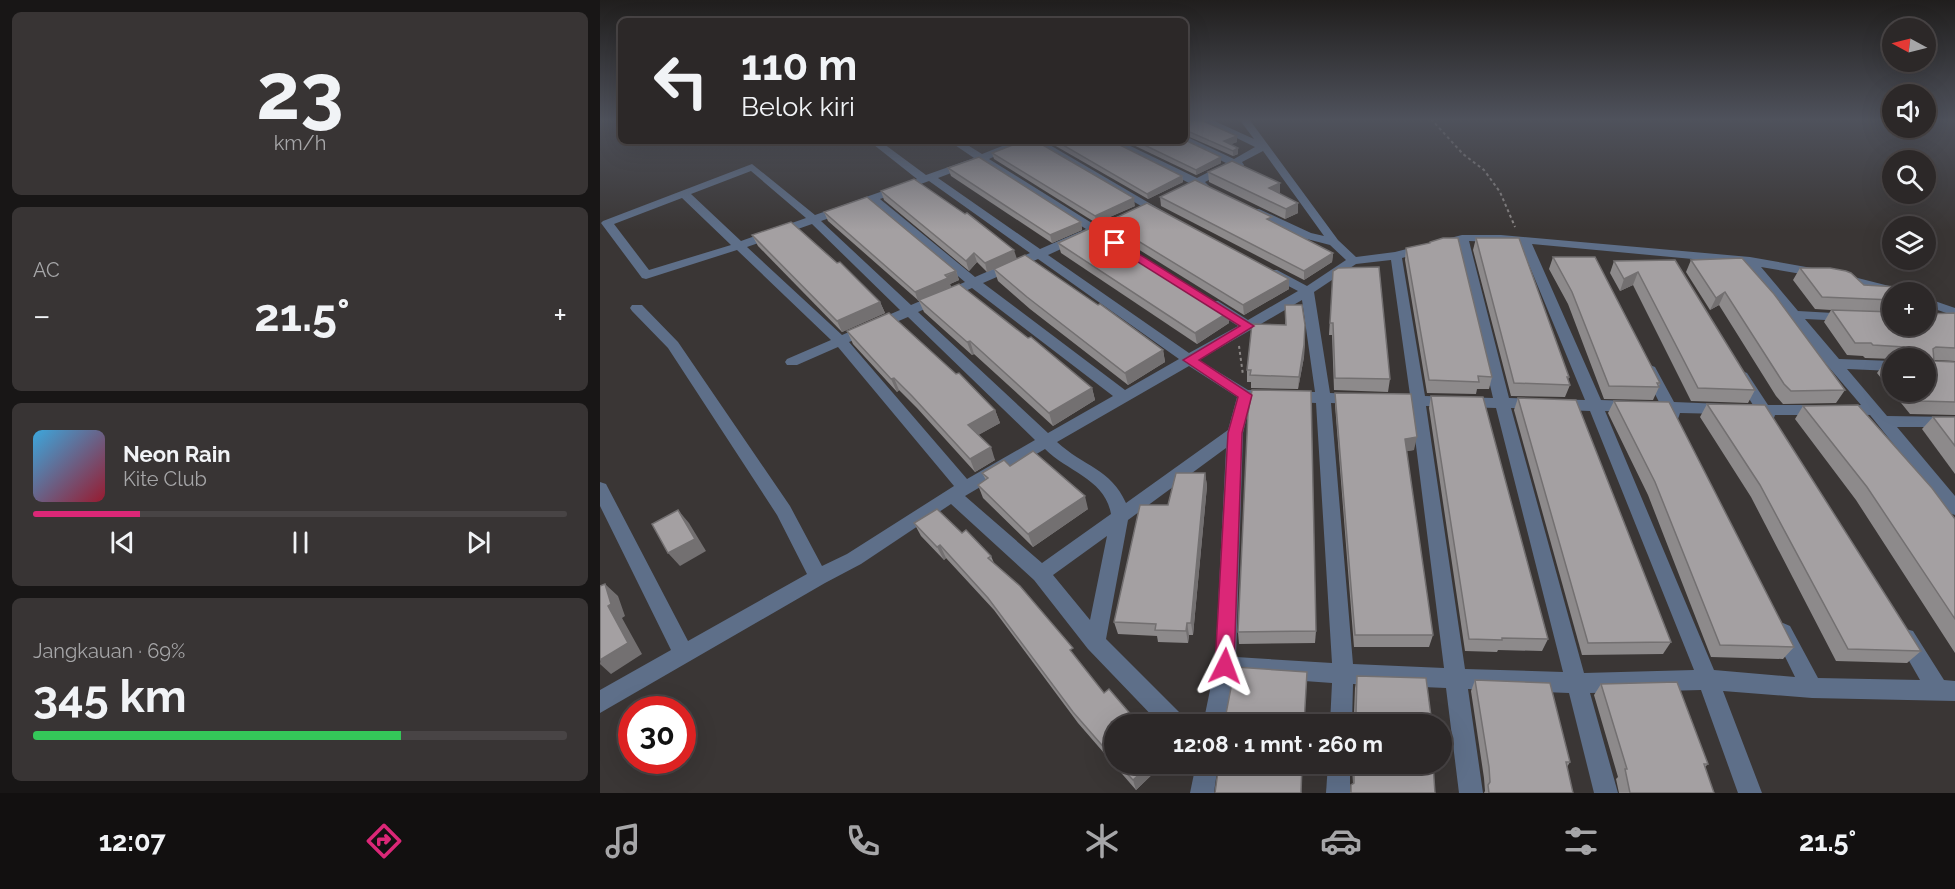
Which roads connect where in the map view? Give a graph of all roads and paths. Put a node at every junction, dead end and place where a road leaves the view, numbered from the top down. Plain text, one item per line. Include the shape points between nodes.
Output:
1 (895, 156) edge
2 (977, 156) edge
3 (989, 156) edge
4 (1066, 156) edge
5 (1143, 156) edge
6 (1220, 156) edge
7 (1247, 156) edge
8 (1270, 156) edge
9 (1466, 156) edge
10 (982, 159) junction
11 (1234, 163) junction
12 (1253, 172) edge
13 (927, 178) junction
14 (1272, 182) edge
15 (1198, 183) junction
16 (1218, 192) edge
17 (684, 194) junction
18 (1301, 195) junction
19 (872, 198) junction
20 (1158, 202) junction
21 (1248, 207) edge
22 (1169, 218) edge
23 (813, 219) junction
24 (1096, 231) junction
25 (1462, 238) junction
26 (1524, 240) junction
27 (1334, 242) junction
28 (1116, 243) edge
29 (740, 246) junction
30 (1038, 255) junction
31 (1395, 256) junction
32 (1353, 261) junction
33 (1750, 261) junction
34 (1264, 268) edge
35 (974, 283) junction
36 (1882, 288) edge
37 (1307, 291) junction
38 (1198, 294) edge
39 (1936, 305) edge
40 (637, 308) dead end
41 (909, 311) junction
42 (1955, 312) edge
43 (1792, 315) junction
44 (1859, 317) edge
45 (1936, 320) edge
46 (1955, 320) edge
47 (1243, 329) junction
48 (840, 341) junction
49 (1644, 357) edge
50 (1189, 360) junction
51 (792, 362) dead end
52 (1733, 362) edge
53 (1836, 364) junction
54 (1882, 366) edge
55 (1245, 395) junction
56 (1124, 397) junction
57 (1323, 399) junction
58 (1418, 400) junction
59 (1502, 402) junction
60 (1596, 405) junction
61 (1670, 408) junction
62 (1764, 411) junction
63 (1881, 415) junction
64 (1955, 422) edge
65 (1680, 429) edge
66 (1776, 431) edge
67 (1235, 433) junction
68 (1047, 441) junction
69 (600, 489) edge
70 (958, 492) junction
71 (1948, 492) edge
72 (1955, 508) edge
73 (1120, 517) junction
74 (1041, 574) junction
75 (818, 577) junction
76 (1775, 615) edge
77 (1895, 621) edge
78 (1095, 642) junction
79 (684, 654) junction
80 (1225, 666) junction
81 (1343, 674) junction
82 (1456, 679) junction
83 (1708, 680) junction
84 (1576, 683) junction
85 (1812, 688) junction
86 (1947, 691) edge
87 (600, 702) edge
88 (1165, 714) edge
89 (1216, 714) edge
90 (1341, 714) edge
91 (1205, 774) edge
92 (1339, 774) edge
93 (1202, 793) edge
94 (1338, 793) edge
95 (1471, 793) edge
96 (1606, 793) edge
97 (1750, 793) edge

1 - 13 street
2 - 10 street
3 - 10 street
4 - 20 street
5 - 15 street
6 - 11 street
7 - 11 street
8 - 18 street
9 - 26 path via 1484,170 1500,192
10 - 13 street
10 - 24 street
11 - 12 street
11 - 15 street
13 - 19 street
13 - 30 street
14 - 18 street
15 - 16 street
15 - 20 street
17 - 23 street via 752,167
17 - 29 street
17 - 29 street via 607,223 646,275
18 - 27 street
19 - 23 street
19 - 35 street
20 - 22 street
20 - 24 street
21 - 27 street via 1307,236
23 - 29 street
23 - 41 street
24 - 28 street
24 - 30 street
25 - 26 street
25 - 31 street
25 - 59 street
26 - 33 street
26 - 60 street
27 - 32 street
29 - 48 street
30 - 35 street
30 - 50 street
31 - 32 street
31 - 58 street
32 - 37 street
33 - 36 street
33 - 43 street
34 - 37 street
35 - 41 street
35 - 56 street
37 - 47 street
37 - 57 street
38 - 47 street
39 - 42 street
40 - 75 street via 686,364 784,511
41 - 48 street
41 - 68 street
43 - 44 street
43 - 53 street
45 - 46 street
47 - 50 street
47 - 55 path
48 - 51 street
48 - 70 street
49 - 61 street
50 - 55 street
50 - 56 street
52 - 62 street
53 - 54 street
53 - 63 street
55 - 57 street
55 - 67 street
56 - 68 street
57 - 58 street
57 - 81 street
58 - 59 street
58 - 82 street
59 - 60 street
59 - 84 street
60 - 61 street
60 - 83 street
61 - 62 street
61 - 65 street
62 - 63 street
62 - 66 street
63 - 64 street
63 - 71 street
67 - 73 street
67 - 80 street
68 - 70 street
68 - 73 street via 1072,463 1109,485 1119,502
69 - 79 street
70 - 74 street
70 - 75 street via 854,559
71 - 72 street
73 - 74 street
73 - 78 street
74 - 78 street
75 - 79 street
76 - 85 street
77 - 86 street
78 - 88 street
79 - 87 street
80 - 81 street
80 - 89 street
81 - 82 street
81 - 90 street
82 - 84 street
82 - 95 street
83 - 84 street
83 - 85 street
83 - 97 street
84 - 96 street
85 - 86 street
91 - 93 street
92 - 94 street

